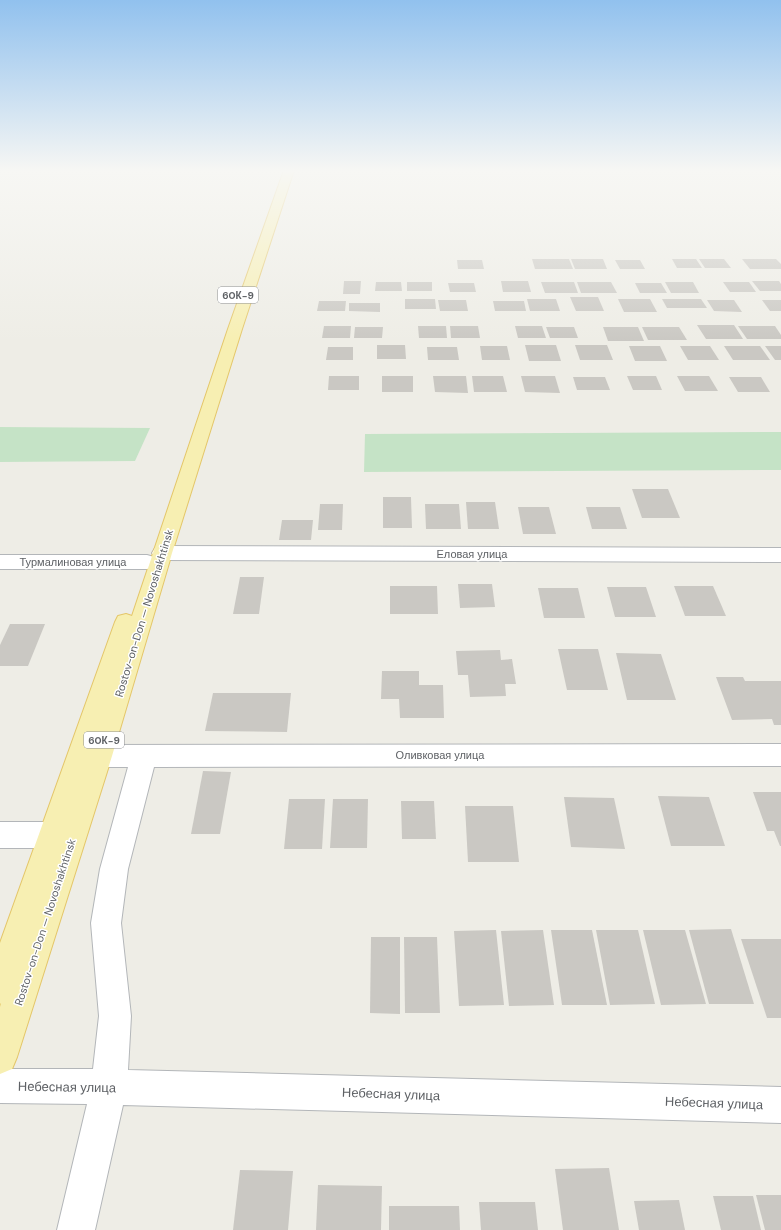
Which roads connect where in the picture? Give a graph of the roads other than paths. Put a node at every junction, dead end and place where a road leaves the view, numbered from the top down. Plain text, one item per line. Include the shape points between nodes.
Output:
1 (264, 227) edge
2 (269, 227) edge
3 (200, 421) junction
4 (781, 555) edge
5 (154, 557) junction
6 (0, 562) edge
7 (781, 755) edge
8 (99, 756) junction
9 (144, 756) junction
10 (0, 835) edge
11 (51, 836) junction
12 (0, 988) edge
13 (0, 1057) edge
14 (0, 1086) edge
15 (109, 1087) junction
16 (781, 1105) edge
17 (76, 1230) edge

1 - 3 main road, Rostov-on-Don — Novoshakhtinsk / 60К-9
2 - 3 main road, Rostov-on-Don — Novoshakhtinsk / 60К-9
3 - 5 main road, Rostov-on-Don — Novoshakhtinsk / 60К-9
4 - 5 street, Еловая улица
5 - 6 street, Турмалиновая улица
5 - 8 main road, Rostov-on-Don — Novoshakhtinsk / 60К-9
5 - 11 main road, Rostov-on-Don — Novoshakhtinsk / 60К-9
7 - 9 street, Оливковая улица
8 - 9 street, Оливковая улица
8 - 13 main road, Rostov-on-Don — Novoshakhtinsk / 60К-9
9 - 15 street via 114,869 106,923 114,1016
10 - 11 street
11 - 12 main road, Rostov-on-Don — Novoshakhtinsk / 60К-9
14 - 15 street, Небесная улица
15 - 16 street, Небесная улица
15 - 17 street

